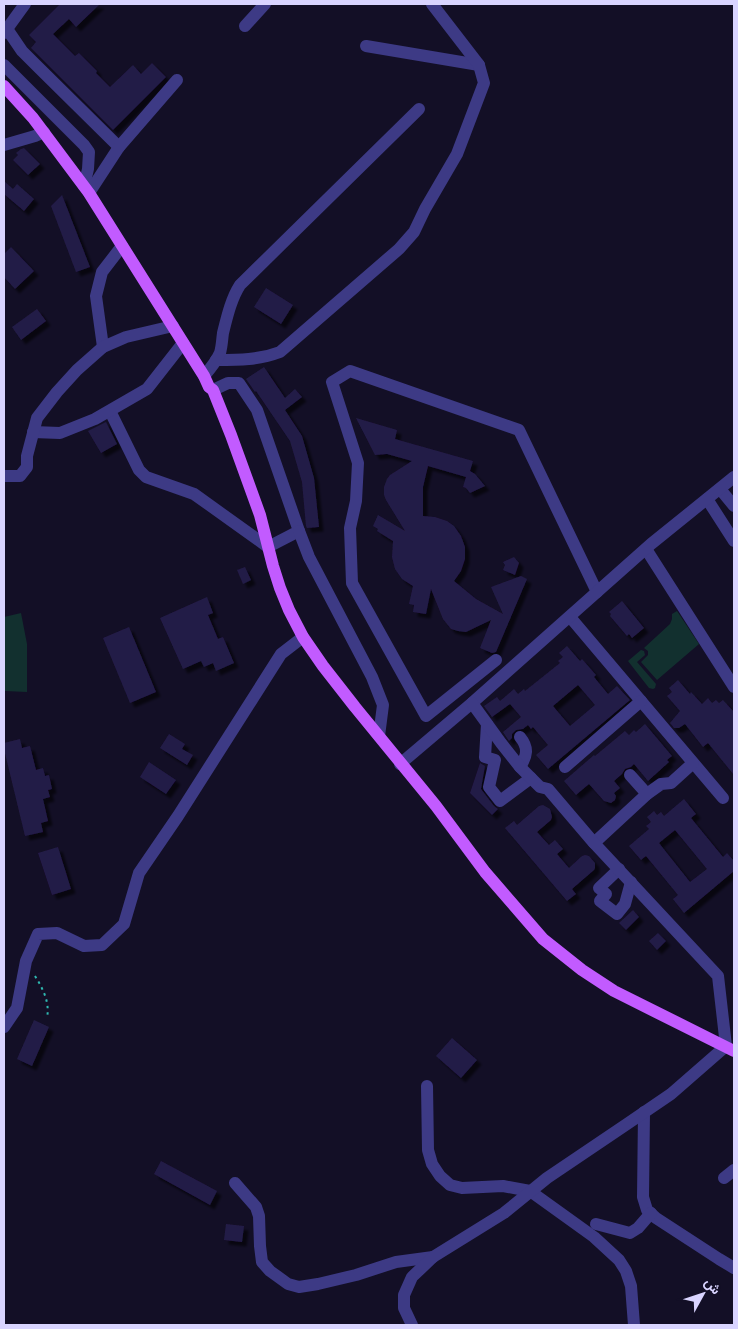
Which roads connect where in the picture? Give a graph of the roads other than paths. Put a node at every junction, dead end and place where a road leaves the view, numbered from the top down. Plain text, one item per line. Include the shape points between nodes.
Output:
1 (25, 4) edge
2 (265, 4) edge
3 (432, 4) edge
4 (245, 26) dead end
5 (5, 31) edge
6 (366, 46) dead end
7 (4, 65) edge
8 (479, 65) junction
9 (177, 80) dead end
10 (4, 86) edge
11 (419, 109) dead end
12 (44, 132) junction
13 (4, 145) edge
14 (119, 147) junction
15 (87, 189) junction
16 (122, 246) junction
17 (173, 326) junction
18 (183, 343) junction
19 (103, 347) junction
20 (216, 360) junction
21 (204, 376) junction
22 (213, 390) junction
23 (110, 411) junction
24 (33, 432) junction
25 (4, 476) edge
26 (734, 476) edge
27 (720, 489) junction
28 (708, 499) junction
29 (734, 506) edge
30 (299, 531) junction
31 (734, 541) edge
32 (268, 547) junction
33 (646, 548) junction
34 (597, 592) junction
35 (570, 617) junction
36 (303, 637) junction
37 (496, 660) dead end
38 (734, 687) edge
39 (641, 701) junction
40 (472, 704) junction
41 (487, 724) junction
42 (379, 736) junction
43 (520, 737) dead end
44 (693, 763) junction
45 (400, 764) junction
46 (520, 767) junction
47 (565, 767) dead end
48 (630, 775) dead end
49 (531, 778) junction
50 (647, 794) junction
51 (723, 798) dead end
52 (597, 840) junction
53 (619, 869) junction
54 (630, 882) junction
55 (4, 1027) edge
56 (730, 1049) edge
57 (426, 1086) dead end
58 (644, 1112) junction
59 (235, 1183) dead end
60 (530, 1191) junction
61 (650, 1213) junction
62 (596, 1224) dead end
63 (433, 1257) junction
64 (734, 1268) edge
65 (412, 1325) edge
66 (634, 1325) edge

1 - 5 street
2 - 4 street
3 - 8 street
5 - 14 street
6 - 8 street
7 - 15 street via 90,152
8 - 20 street via 484,83 457,154 414,232 399,249 280,352 245,360
9 - 14 street
10 - 12 main road
11 - 20 street via 240,285 234,295
12 - 13 street
12 - 15 main road
14 - 15 street
15 - 16 main road
16 - 17 main road
16 - 19 street via 102,272 96,296
17 - 18 main road
17 - 19 street via 126,337
18 - 21 main road
18 - 23 street via 148,388
19 - 24 street via 57,392 37,418
20 - 21 street
21 - 22 main road
22 - 30 street via 228,383 239,383 257,410
22 - 32 main road via 255,500
23 - 24 street via 60,433
23 - 32 street via 139,470 146,477 194,494
24 - 25 street via 27,467 20,476
26 - 27 street
27 - 28 street
27 - 29 street
28 - 31 street
28 - 33 street
30 - 32 street
30 - 42 street via 383,705
32 - 36 main road via 280,588
33 - 34 street
33 - 38 street
34 - 35 street
34 - 37 street via 519,430 350,371 332,382 358,462 356,501 350,528 352,584 426,716
35 - 39 street
35 - 40 street
36 - 42 main road
36 - 55 street via 282,654 139,873 124,924 102,945 84,946 57,932 38,934 26,961 17,1008
39 - 44 street
39 - 47 street
40 - 41 street
40 - 45 street
41 - 46 street
41 - 49 street via 485,757 495,760 489,787 500,800
42 - 45 main road
43 - 46 street via 526,744
44 - 50 street via 671,783 661,784
44 - 51 street
45 - 56 main road via 485,872 543,939 614,991
46 - 49 street
48 - 50 street
49 - 52 street via 540,787 548,789
50 - 52 street
52 - 53 street
53 - 54 street
53 - 54 street via 599,888 606,894 600,901 617,914 625,904
54 - 56 street via 718,976
56 - 58 street
57 - 60 street via 428,1150 440,1176 450,1185 462,1188 503,1186
58 - 60 street
58 - 61 street via 643,1197
59 - 63 street via 256,1207 262,1262 288,1284 299,1287 318,1284 396,1262
60 - 63 street via 504,1213
60 - 66 street via 594,1237 618,1260 631,1286
61 - 62 street via 630,1233
61 - 64 street
63 - 65 street via 412,1277 404,1295 404,1308

